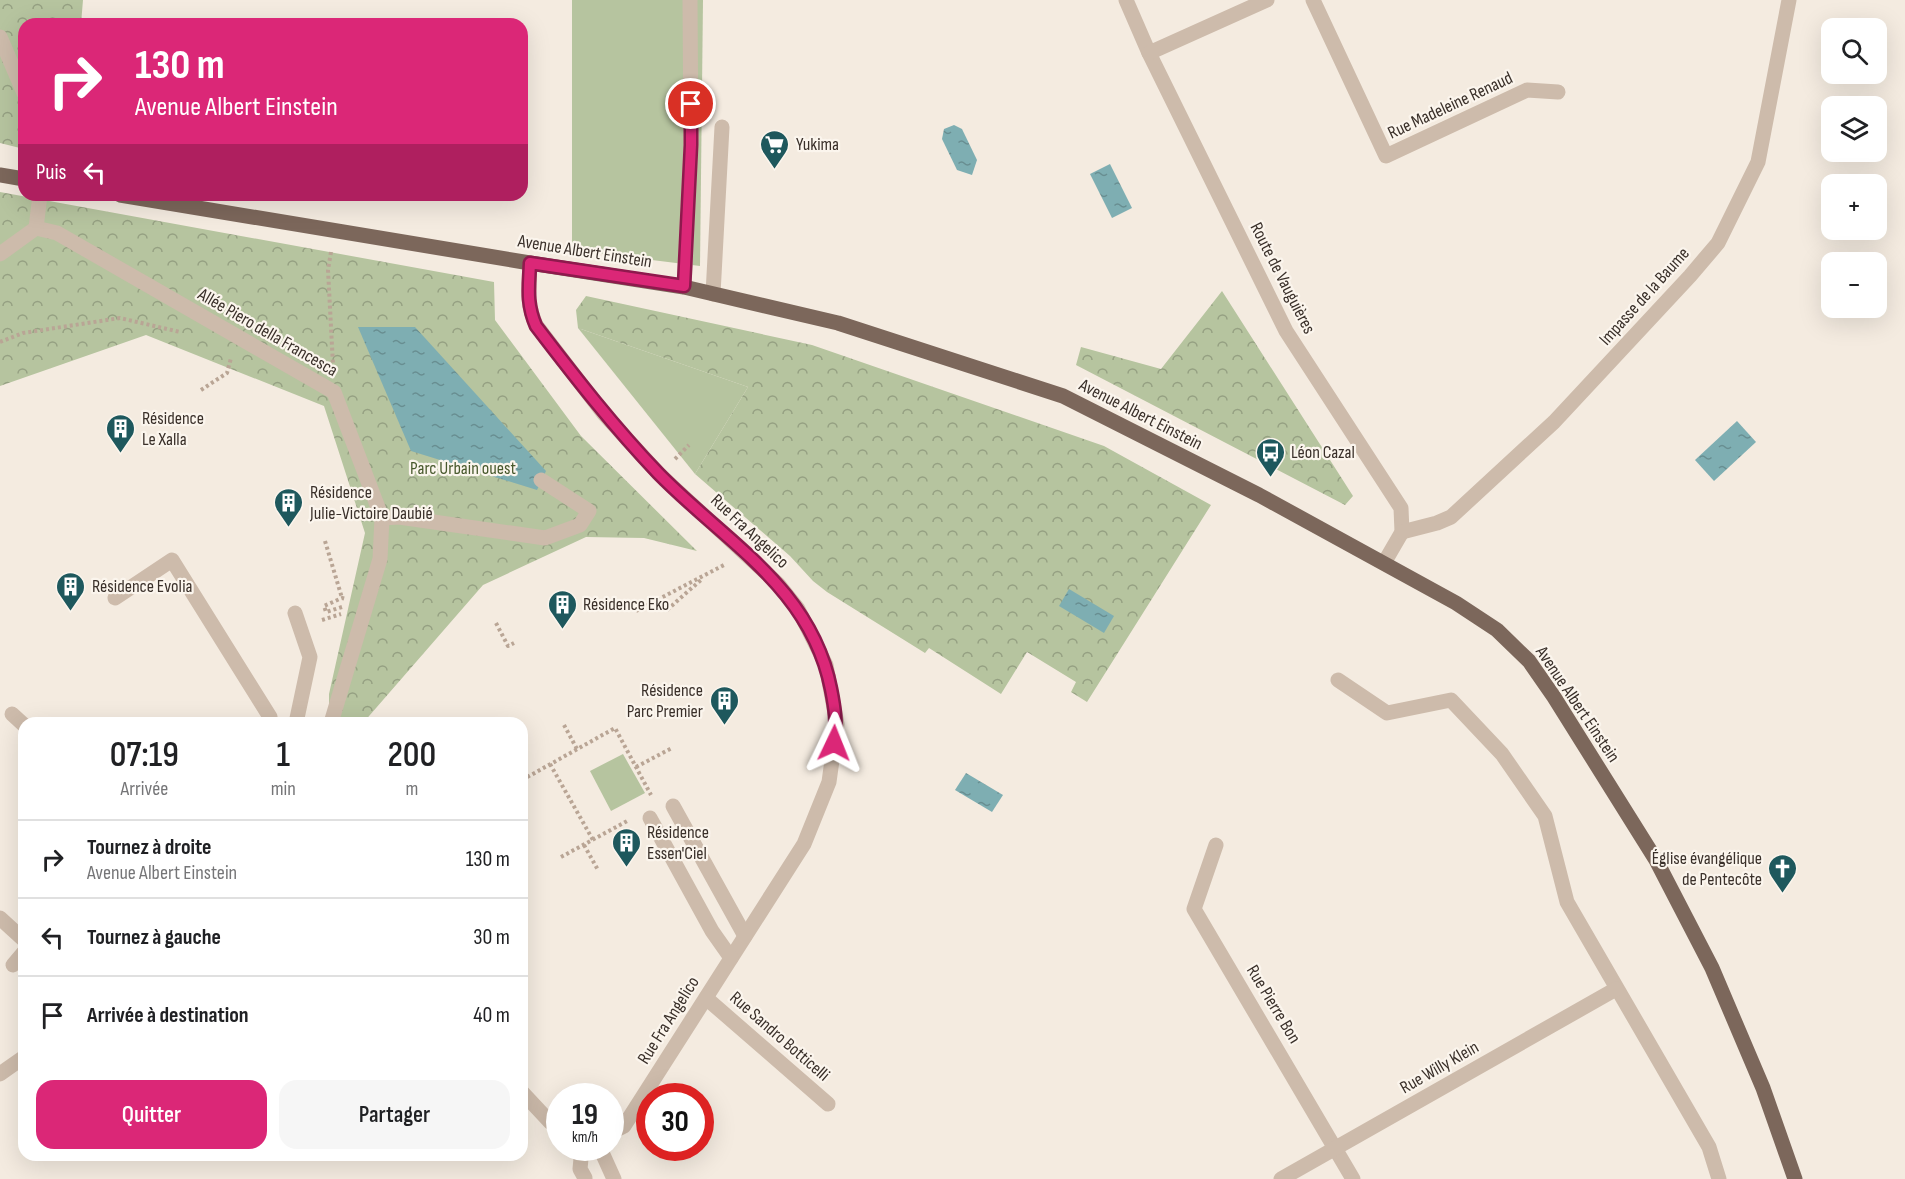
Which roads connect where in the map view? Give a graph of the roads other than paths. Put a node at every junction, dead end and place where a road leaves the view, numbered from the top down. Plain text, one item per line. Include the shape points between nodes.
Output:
1 (690, 0) edge
2 (1126, 0) edge
3 (1267, 0) edge
4 (1313, 0) edge
5 (1789, 0) edge
6 (0, 37) edge
7 (1149, 52) junction
8 (18, 79) edge
9 (1558, 92) dead end
10 (722, 127) dead end
11 (0, 175) edge
12 (18, 178) edge
13 (39, 201) edge
14 (156, 201) edge
15 (36, 228) junction
16 (0, 254) edge
17 (530, 263) junction
18 (684, 286) junction
19 (713, 294) junction
20 (541, 480) dead end
21 (382, 518) junction
22 (1402, 532) junction
23 (1384, 563) junction
24 (115, 598) dead end
25 (295, 613) dead end
26 (1338, 680) dead end
27 (12, 714) dead end
28 (270, 717) edge
29 (297, 717) edge
30 (333, 717) edge
31 (18, 720) edge
32 (673, 806) dead end
33 (648, 814) road end
34 (1216, 844) dead end
35 (0, 918) edge
36 (18, 934) edge
37 (745, 936) junction
38 (731, 958) junction
39 (18, 959) edge
40 (13, 965) dead end
41 (1616, 988) junction
42 (706, 998) junction
43 (18, 1061) edge
44 (0, 1074) edge
45 (528, 1098) edge
46 (828, 1104) dead end
47 (546, 1118) edge
48 (624, 1126) edge
49 (1335, 1148) junction
50 (581, 1161) edge
51 (606, 1161) edge
52 (585, 1178) edge
53 (614, 1179) edge
54 (1281, 1179) edge
55 (1353, 1179) edge
56 (1719, 1179) edge
57 (1795, 1179) edge

1 - 18 street via 691,145
2 - 7 street, Route de Vauguières
3 - 7 street
4 - 9 street, Rue Madeleine Renaud via 1386,156 1527,90
5 - 22 street, Impasse de la Baume via 1758,162 1718,243 1546,430 1451,517
6 - 8 street
7 - 22 street, Route de Vauguières via 1286,331 1401,508
10 - 19 street
11 - 12 main road
13 - 15 street
14 - 17 main road, Avenue Albert Einstein
15 - 16 street
15 - 21 street, Allée Piero della Francesca via 57,233 334,392
17 - 18 main road, Avenue Albert Einstein
17 - 37 street, Rue Fra Angelico via 528,300 536,326 612,423 660,475 778,584 798,609 826,665 837,724 828,782 804,844
18 - 19 main road, Avenue Albert Einstein
19 - 23 main road, Avenue Albert Einstein via 838,323 1063,396
20 - 21 street via 589,511 580,525 545,538 399,517
21 - 30 street, Allée Piero della Francesca via 380,559
22 - 23 street
23 - 57 main road, Avenue Albert Einstein via 1497,630 1528,661 1554,697 1656,860 1713,968
24 - 28 street via 172,560
25 - 29 street via 310,657
26 - 41 street via 1387,713 1451,700 1502,754 1545,816 1567,902
27 - 31 street
32 - 37 street
33 - 38 street
34 - 49 street, Rue Pierre Bon via 1194,909
35 - 36 street
37 - 38 street, Rue Fra Angelico
38 - 42 street, Rue Fra Angelico
39 - 40 street
41 - 49 street, Rue Willy Klein
41 - 56 street via 1709,1147
42 - 46 street, Rue Sandro Botticelli
42 - 48 street, Rue Fra Angelico
43 - 44 street
45 - 47 street
49 - 54 street, Rue Willy Klein
49 - 55 street, Rue Pierre Bon
50 - 52 street
51 - 53 street

